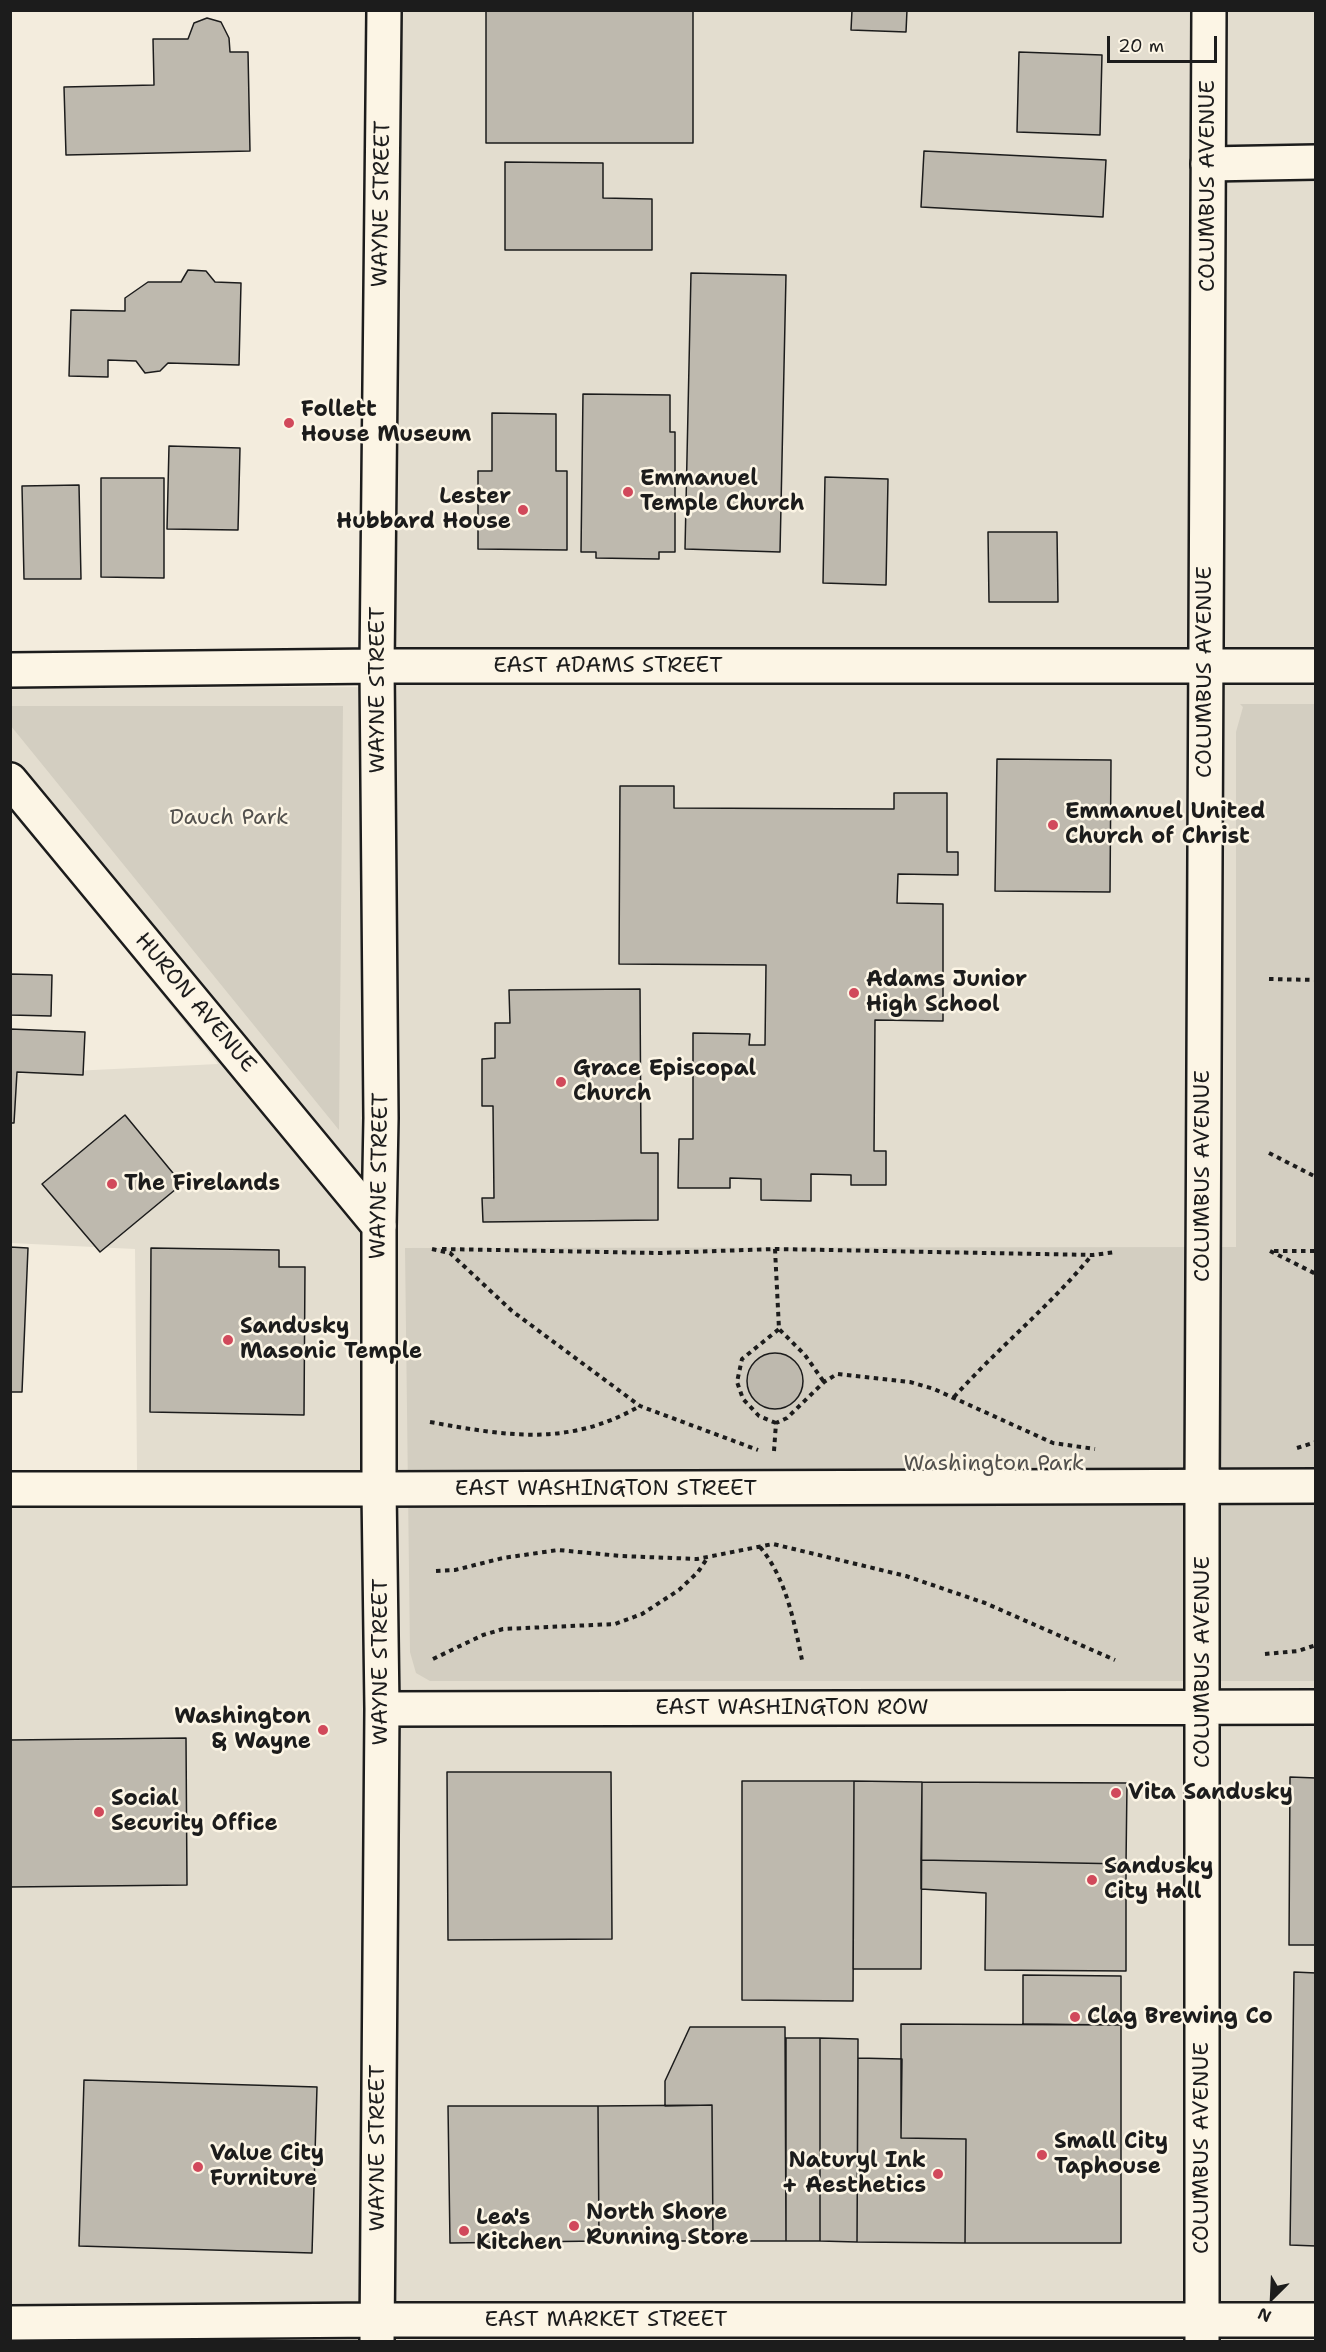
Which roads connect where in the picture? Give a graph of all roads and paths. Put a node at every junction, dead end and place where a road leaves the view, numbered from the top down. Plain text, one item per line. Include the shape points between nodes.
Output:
1 (384, 10) edge
2 (1209, 10) edge
3 (1316, 162) edge
4 (1208, 164) junction
5 (377, 666) junction
6 (1206, 666) junction
7 (1316, 666) edge
8 (10, 670) edge
9 (10, 780) edge
10 (1269, 979) dead end
11 (1316, 980) edge
12 (1269, 1153) dead end
13 (1316, 1177) edge
14 (379, 1226) junction
15 (775, 1249) junction
16 (1316, 1251) edge
17 (1116, 1252) dead end
18 (1093, 1255) junction
19 (1316, 1274) edge
20 (779, 1329) junction
21 (824, 1382) junction
22 (954, 1397) junction
23 (640, 1406) junction
24 (430, 1422) dead end
25 (776, 1423) junction
26 (1105, 1450) dead end
27 (1202, 1486) junction
28 (1316, 1486) edge
29 (10, 1489) edge
30 (379, 1489) junction
31 (760, 1547) junction
32 (708, 1557) junction
33 (436, 1571) dead end
34 (1316, 1645) edge
35 (1265, 1654) dead end
36 (433, 1659) dead end
37 (802, 1660) dead end
38 (1115, 1660) dead end
39 (1203, 1707) junction
40 (1316, 1707) edge
41 (382, 1709) junction
42 (1316, 2320) edge
43 (10, 2323) edge
44 (377, 2331) edge
45 (1202, 2331) edge

1 - 5 street, WAYNE STREET
2 - 4 street, COLUMBUS AVENUE
3 - 4 street
4 - 6 street, COLUMBUS AVENUE
5 - 6 street, EAST ADAMS STREET
5 - 8 street, EAST ADAMS STREET
5 - 14 street, WAYNE STREET
6 - 7 street, EAST ADAMS STREET
6 - 27 street, COLUMBUS AVENUE
9 - 14 street, HURON AVENUE
10 - 11 path
12 - 13 path
14 - 30 street, WAYNE STREET
15 - 18 path
15 - 20 path
15 - 23 path via 659,1253 432,1249 450,1253 512,1311
16 - 19 path via 1270,1251
17 - 18 path
18 - 22 path via 1030,1324
20 - 21 path
20 - 25 path via 742,1359 737,1382 743,1399 759,1416
21 - 22 path via 837,1374 910,1382
21 - 25 path via 787,1418
22 - 26 path via 1053,1443
23 - 24 path via 604,1424 538,1437
23 - 25 path via 760,1451 775,1451
27 - 28 street, EAST WASHINGTON STREET
27 - 30 street, EAST WASHINGTON STREET
27 - 39 street, COLUMBUS AVENUE
29 - 30 street, EAST WASHINGTON STREET
30 - 41 street, WAYNE STREET
31 - 32 path
31 - 37 path via 785,1591
31 - 38 path via 773,1544 906,1576 985,1603
32 - 33 path via 649,1558 558,1550
32 - 36 path via 699,1572 679,1590 642,1614 615,1624 502,1629
34 - 35 path
39 - 40 street, EAST WASHINGTON ROW
39 - 41 street, EAST WASHINGTON ROW
39 - 45 street, COLUMBUS AVENUE
41 - 44 street, WAYNE STREET
42 - 45 street, EAST MARKET STREET
43 - 44 street, EAST MARKET STREET
44 - 45 street, EAST MARKET STREET

